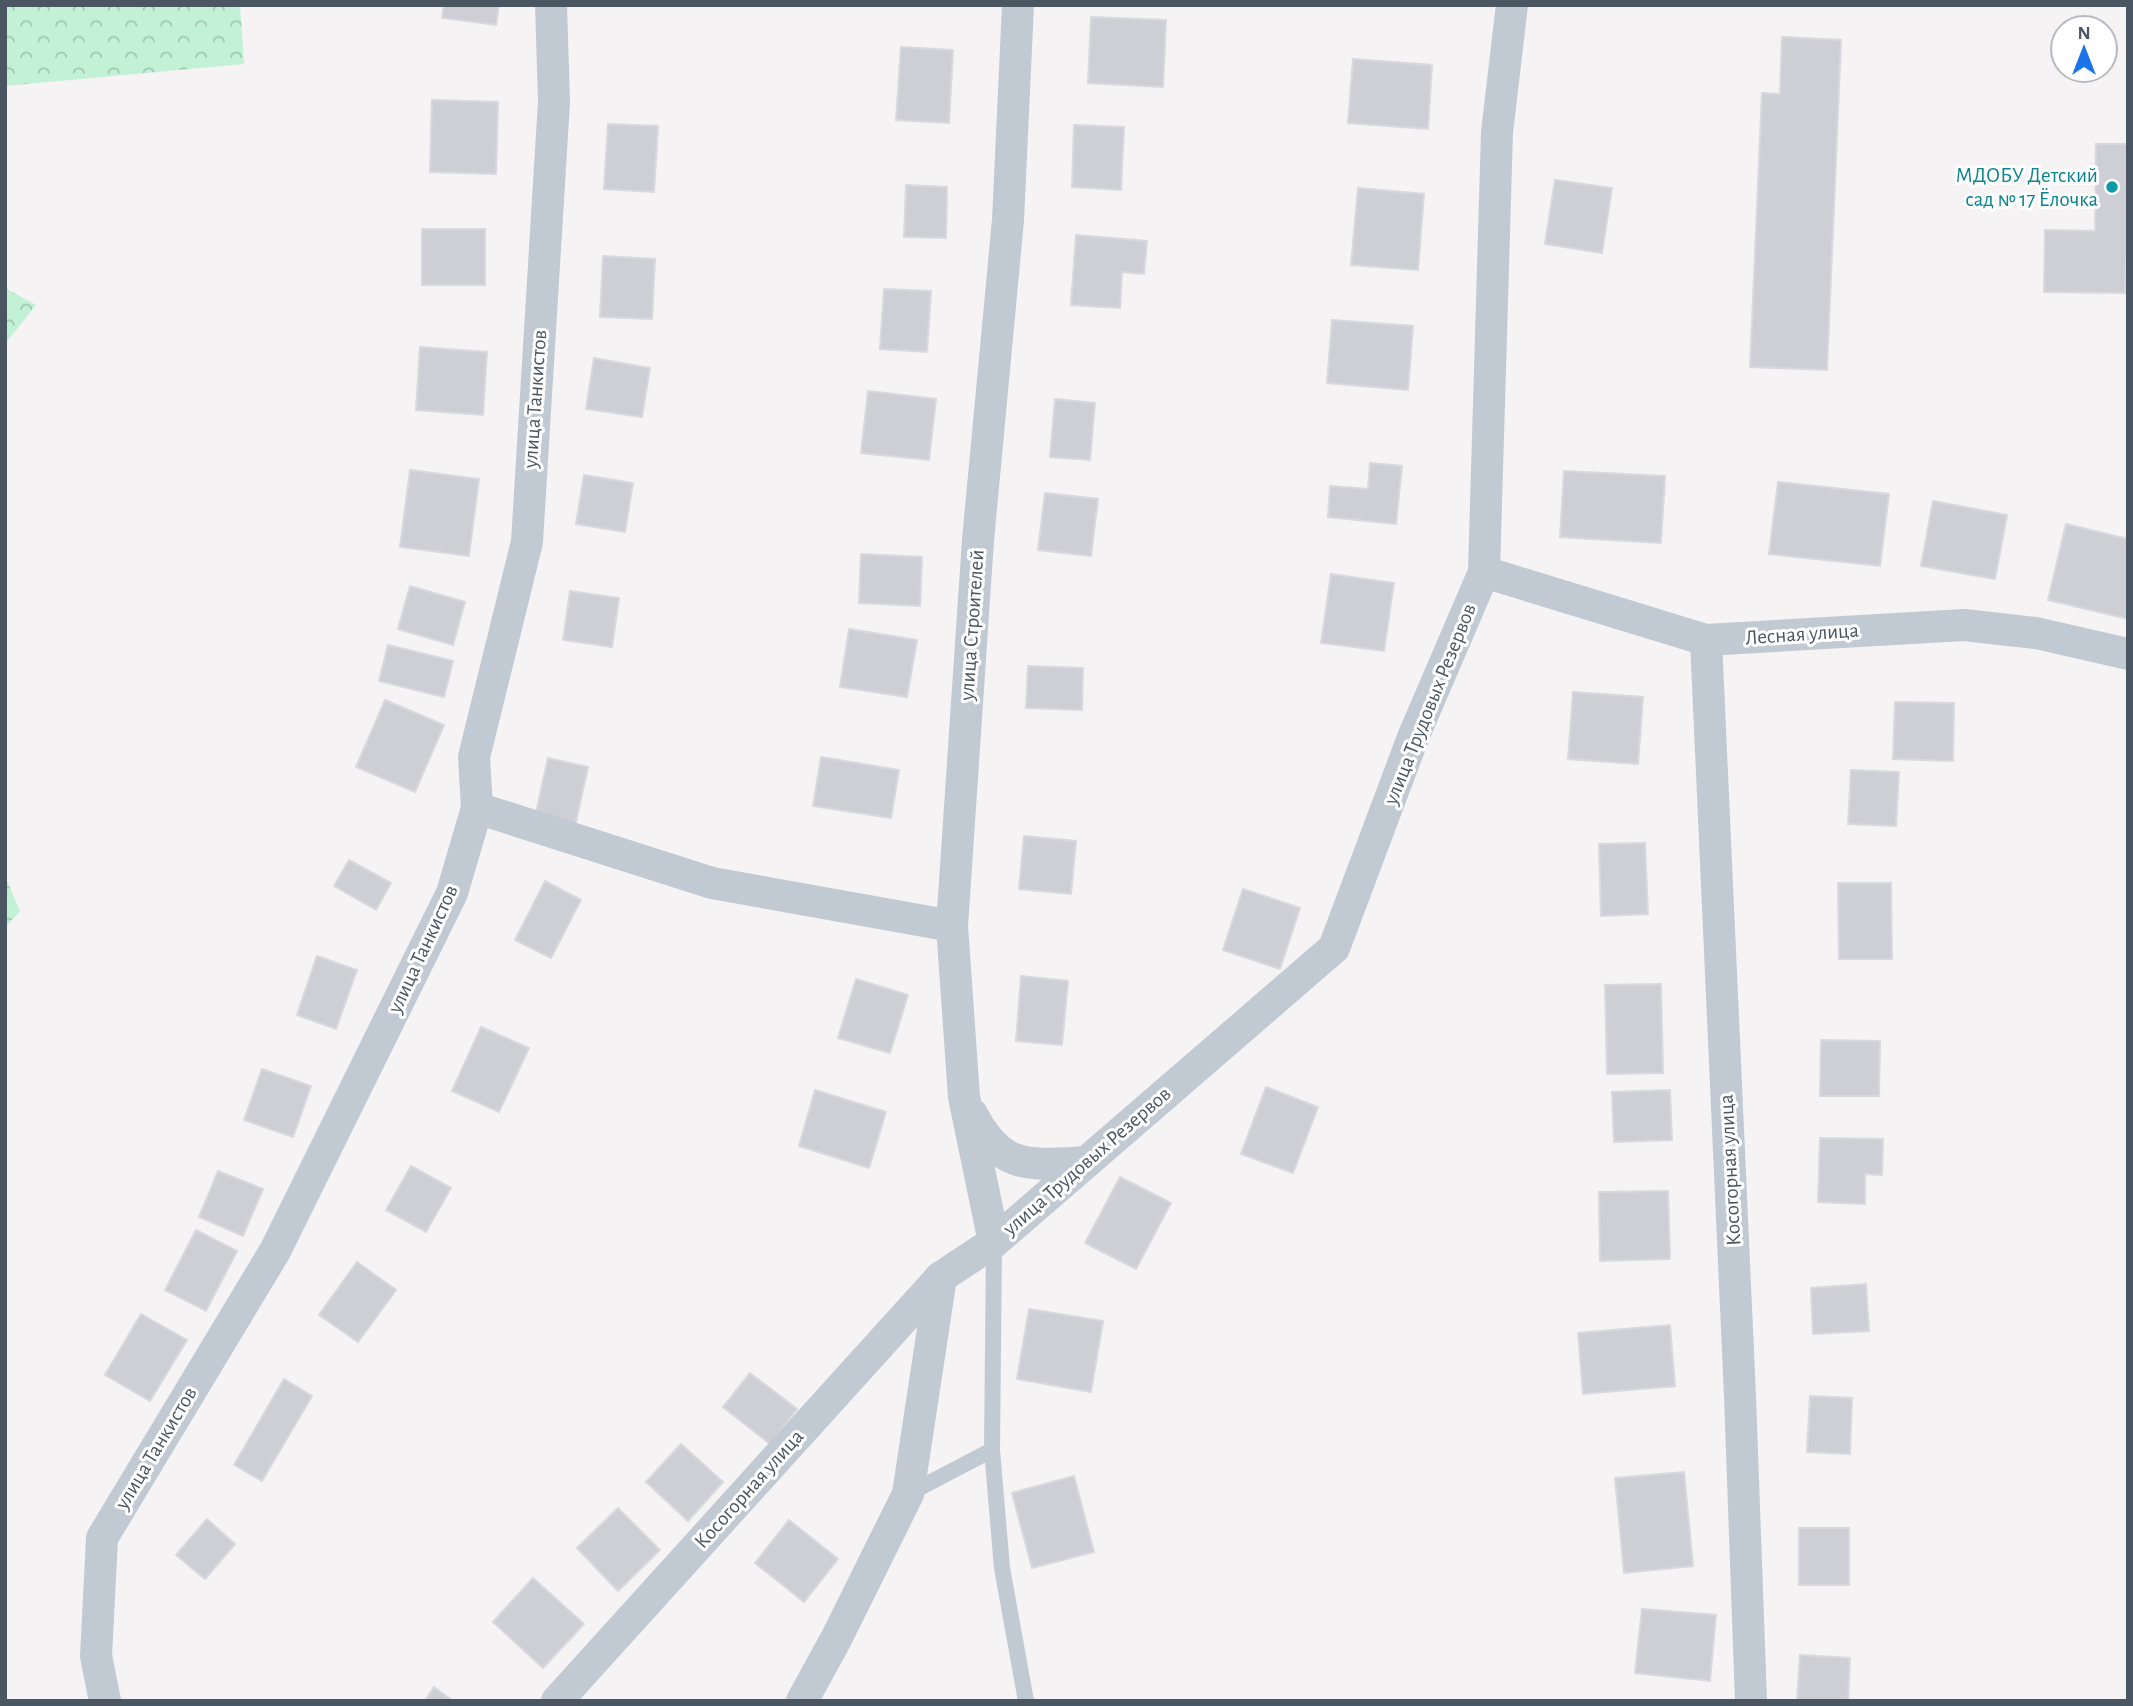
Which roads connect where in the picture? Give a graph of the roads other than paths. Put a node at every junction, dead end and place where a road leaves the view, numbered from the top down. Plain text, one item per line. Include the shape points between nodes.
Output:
1 (551, 5) edge
2 (1018, 5) edge
3 (1512, 5) edge
4 (1484, 572) junction
5 (1706, 640) junction
6 (2128, 654) edge
7 (477, 808) junction
8 (953, 926) junction
9 (964, 1097) junction
10 (1086, 1162) junction
11 (994, 1242) junction
12 (941, 1277) junction
13 (992, 1450) junction
14 (908, 1494) junction
15 (105, 1701) edge
16 (557, 1701) edge
17 (802, 1701) edge
18 (1026, 1701) edge
19 (1751, 1701) edge

1 - 7 street, улица Танкистов via 554,102 527,542 474,757
2 - 8 street, улица Строителей via 1008,220 978,540
3 - 4 street, улица Трудовых Резервов via 1497,132
4 - 5 street, Лесная улица
4 - 10 street, улица Трудовых Резервов via 1414,735 1334,948
5 - 6 street, Лесная улица via 1964,625 2036,633
5 - 19 street, Косогорная улица
7 - 8 street via 712,883
7 - 15 street, улица Танкистов via 452,893 275,1251 102,1538 96,1656
8 - 9 street, улица Строителей
9 - 10 street via 984,1136 1006,1157 1034,1165
9 - 11 street, улица Строителей
10 - 11 street, улица Трудовых Резервов
11 - 12 street, Косогорная улица
11 - 13 lane
12 - 14 street
12 - 16 street, Косогорная улица
13 - 14 lane
13 - 18 lane via 1002,1568
14 - 17 street

